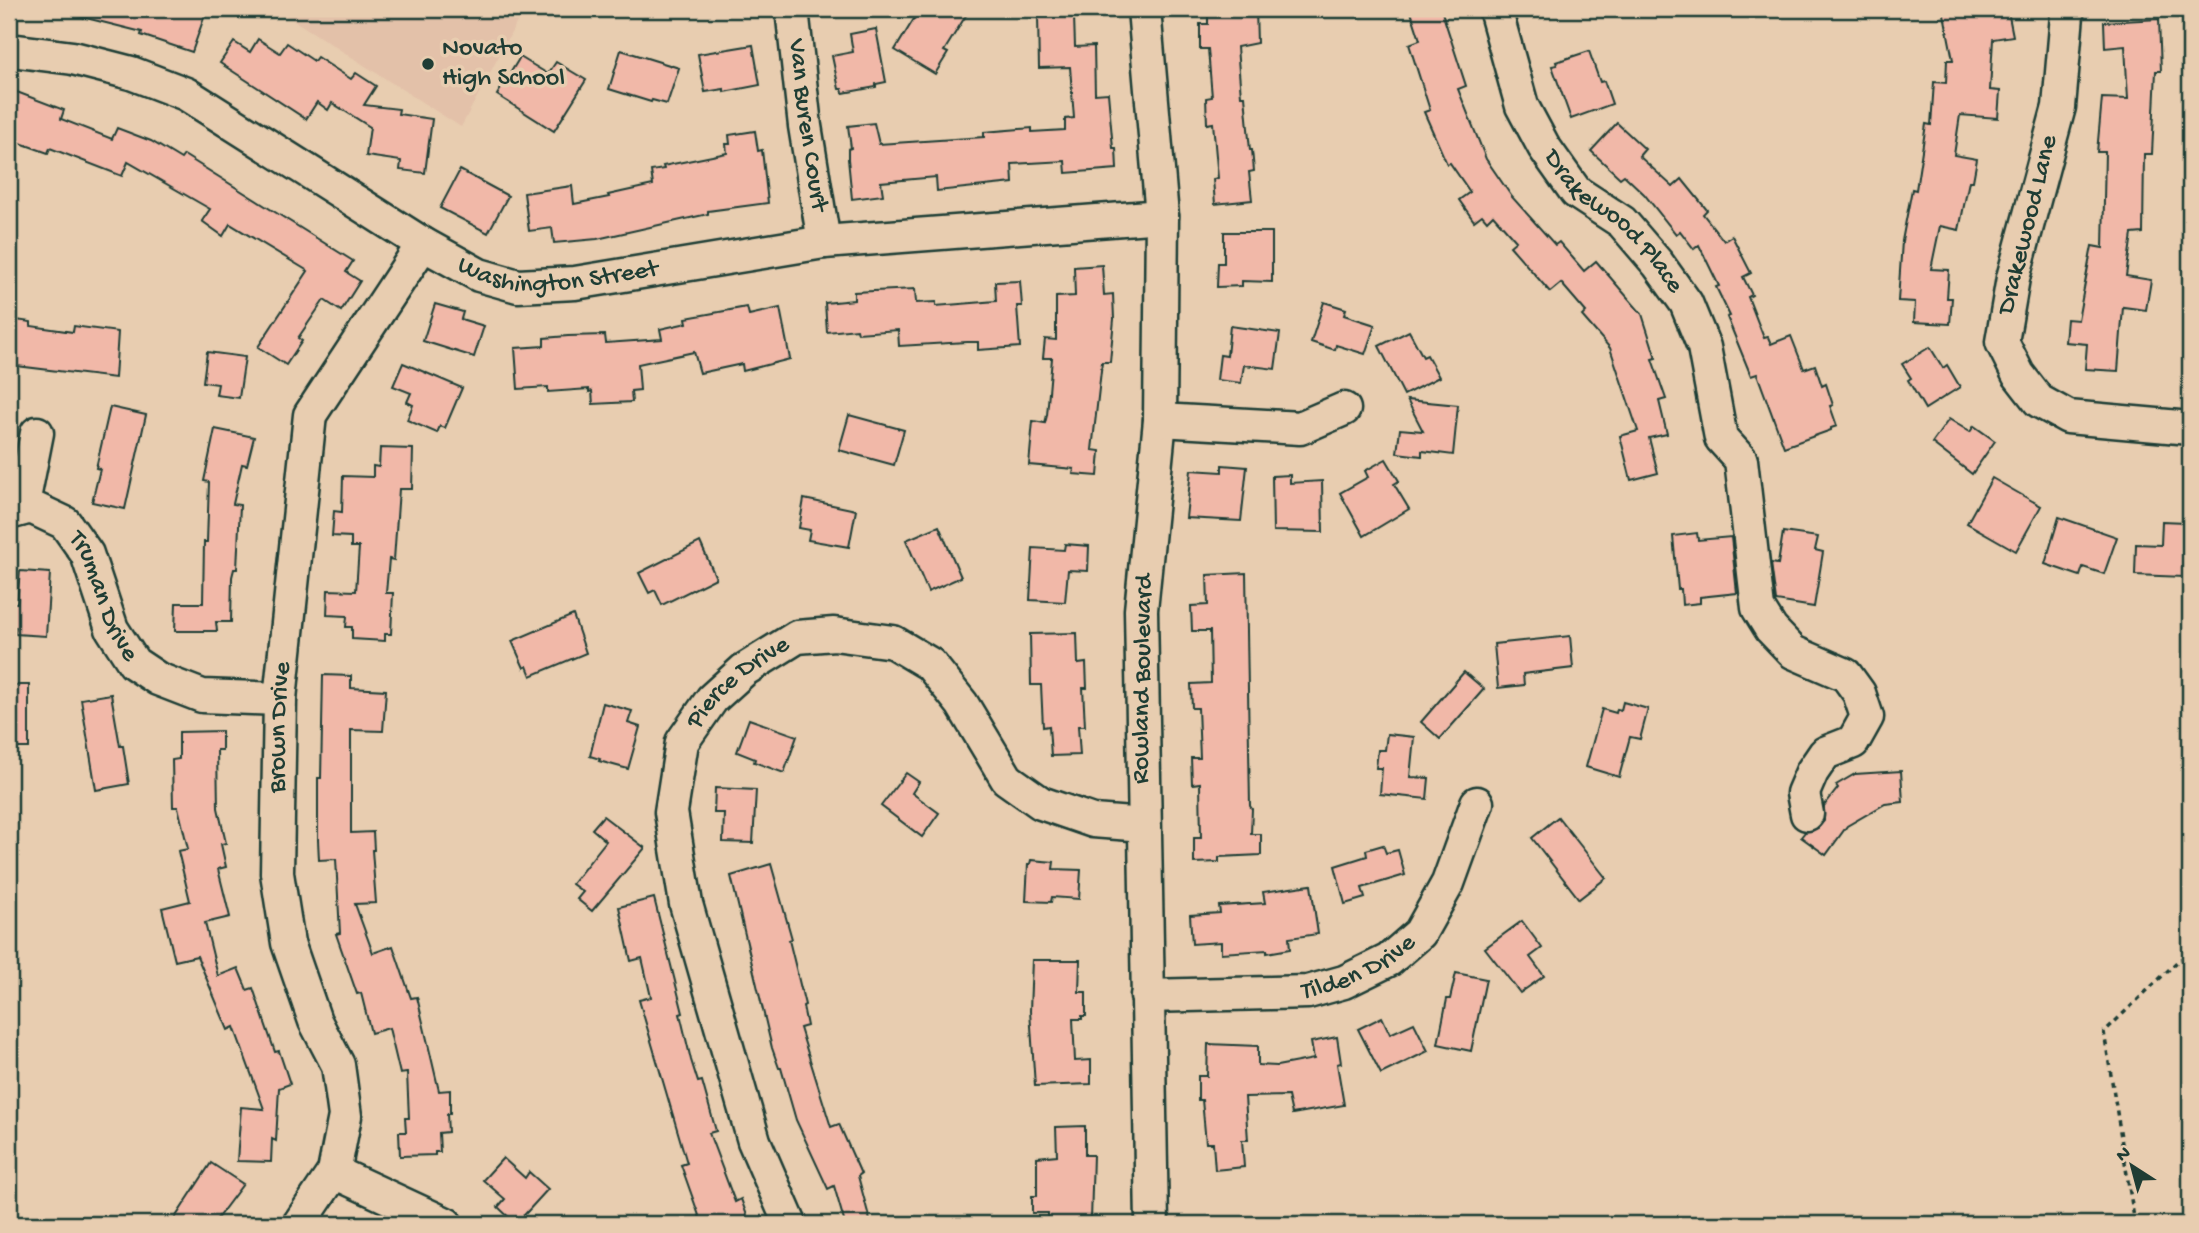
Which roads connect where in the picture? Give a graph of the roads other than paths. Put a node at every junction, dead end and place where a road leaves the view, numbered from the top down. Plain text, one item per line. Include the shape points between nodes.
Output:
1 (792, 9) edge
2 (1144, 9) edge
3 (1495, 9) edge
4 (2065, 9) edge
5 (9, 51) edge
6 (1162, 216) junction
7 (824, 242) junction
8 (423, 244) junction
9 (1344, 409) dead end
10 (1160, 420) junction
11 (2190, 428) edge
12 (37, 433) dead end
13 (15, 511) edge
14 (280, 699) junction
15 (1478, 803) dead end
16 (1807, 814) dead end
17 (1144, 825) junction
18 (1147, 996) junction
19 (334, 1172) junction
20 (299, 1224) edge
21 (446, 1224) edge
22 (790, 1224) edge
23 (1152, 1224) edge

1 - 7 street, Van Buren Court
2 - 6 street, Rowland Boulevard
3 - 16 street, Drakewood Place via 1522,106 1544,147 1576,192 1622,222 1686,303 1704,347 1721,438 1741,460 1758,608 1793,652 1846,676 1859,693 1867,717 1853,742 1825,753 1812,772 1803,793
4 - 11 street, Drakewood Lane via 2059,107 2012,278 2002,342 2039,401 2067,417
5 - 8 street, Washington Street via 73,58 186,94
6 - 7 street, Washington Street
6 - 10 street, Rowland Boulevard
7 - 8 street, Washington Street via 575,283 518,286 480,275
8 - 14 street, Brown Drive via 310,415
9 - 10 street via 1300,428
10 - 17 street, Rowland Boulevard via 1140,610
12 - 13 street
13 - 14 street, Truman Drive via 31,507 65,523 88,555 112,629 134,663 202,696
14 - 19 street, Brown Drive via 277,873 288,943 315,1021 338,1065 345,1116
15 - 18 street, Tilden Drive via 1448,883 1419,933 1389,960 1344,982 1308,992
17 - 18 street, Rowland Boulevard
17 - 22 street, Pierce Drive via 1093,821 1041,803 1007,779 962,704 930,664 893,642 834,634 797,637 744,670 712,699 682,742 671,813 686,904 750,1128
18 - 23 street, Rowland Boulevard
19 - 20 street, Brown Drive
19 - 21 street

